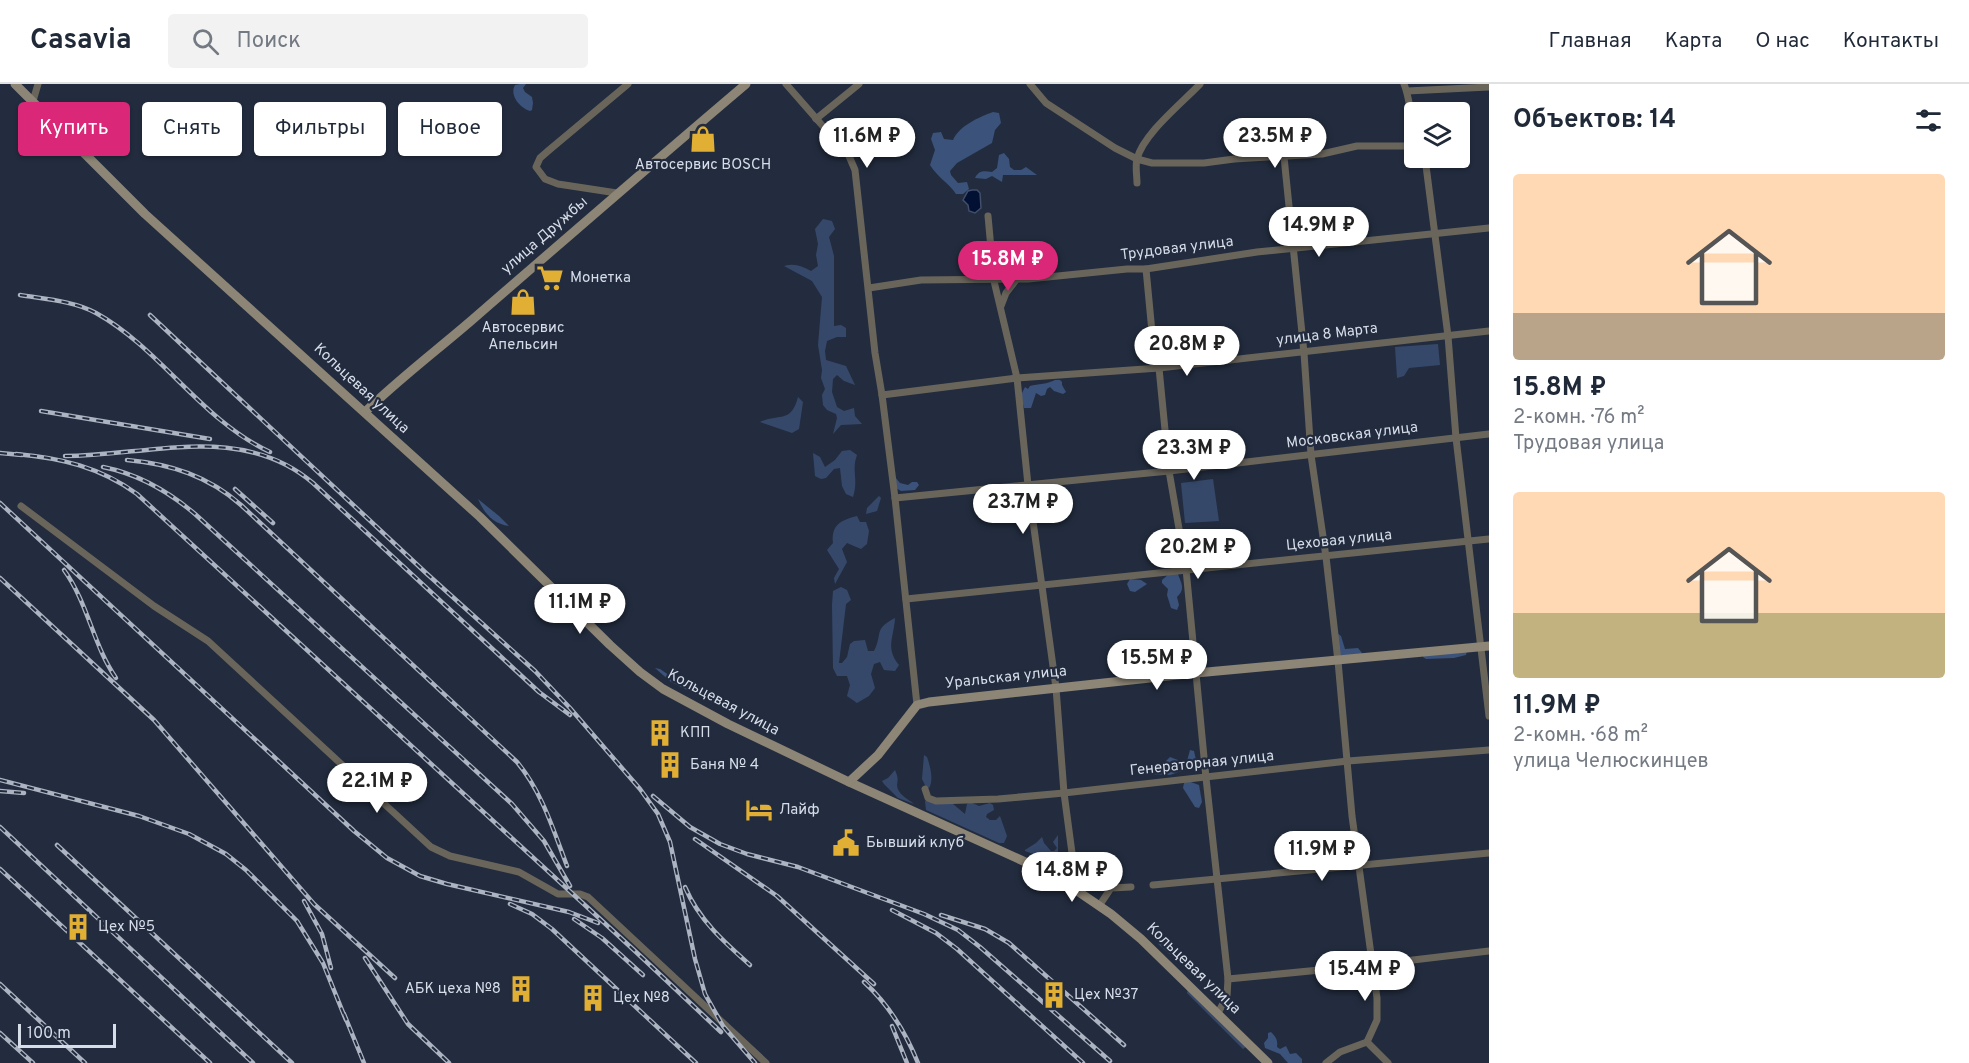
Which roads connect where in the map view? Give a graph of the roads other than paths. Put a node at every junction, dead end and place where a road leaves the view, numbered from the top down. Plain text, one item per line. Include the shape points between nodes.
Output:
1 (15, 84) edge
2 (38, 84) edge
3 (628, 84) edge
4 (746, 84) edge
5 (786, 84) edge
6 (859, 84) edge
7 (1030, 84) edge
8 (1200, 84) edge
9 (1423, 84) edge
10 (1406, 87) edge
11 (1489, 87) edge
12 (33, 101) junction
13 (1408, 102) edge
14 (816, 119) junction
15 (1404, 146) edge
16 (1284, 157) junction
17 (1137, 159) junction
18 (1426, 168) edge
19 (1137, 183) dead end
20 (617, 193) junction
21 (988, 216) dead end
22 (1489, 228) edge
23 (1435, 234) junction
24 (1292, 248) junction
25 (1146, 269) junction
26 (1016, 280) junction
27 (994, 281) junction
28 (869, 288) junction
29 (1000, 307) junction
30 (1489, 332) edge
31 (1448, 336) junction
32 (1304, 353) junction
33 (1159, 368) junction
34 (1017, 378) junction
35 (882, 395) junction
36 (365, 412) junction
37 (1489, 434) edge
38 (1456, 438) junction
39 (1311, 455) junction
40 (1169, 471) junction
41 (1028, 485) junction
42 (895, 498) junction
43 (21, 506) dead end
44 (1489, 539) edge
45 (1470, 541) junction
46 (1326, 557) junction
47 (1186, 569) junction
48 (1042, 585) junction
49 (906, 599) junction
50 (1485, 647) edge
51 (1338, 661) junction
52 (1196, 673) junction
53 (1056, 688) junction
54 (917, 705) junction
55 (1489, 716) edge
56 (1489, 750) edge
57 (1348, 761) junction
58 (1206, 778) junction
59 (849, 782) junction
60 (925, 789) dead end
61 (1064, 793) junction
62 (1072, 853) dead end
63 (1489, 853) edge
64 (1359, 866) junction
65 (1218, 879) junction
66 (1153, 885) dead end
67 (1131, 886) dead end
68 (1099, 906) junction
69 (1489, 951) edge
70 (1371, 965) junction
71 (1228, 979) junction
72 (1218, 1013) junction
73 (1367, 1042) junction
74 (766, 1063) edge
75 (1268, 1063) edge
76 (1326, 1063) edge
77 (1388, 1063) edge

1 - 12 street, Кольцевая улица
2 - 12 street
3 - 20 street via 540,158 536,167 544,179 558,184
4 - 20 street, улица Дружбы
5 - 14 street
6 - 14 street
7 - 17 street via 1046,103
8 - 17 street via 1163,119
9 - 10 street
10 - 11 street
10 - 13 street
12 - 36 street, Кольцевая улица via 145,214
14 - 28 street via 853,164
15 - 16 street via 1357,146
16 - 17 street via 1204,163 1152,163
16 - 24 street
17 - 19 street
18 - 23 street
20 - 36 street, улица Дружбы
21 - 27 street
22 - 23 street, Трудовая улица
23 - 24 street, Трудовая улица
23 - 31 street
24 - 25 street, Трудовая улица
24 - 32 street
25 - 26 street, Трудовая улица
25 - 33 street
26 - 27 street, Трудовая улица
26 - 29 street
27 - 28 street, Трудовая улица via 921,280
27 - 29 street
28 - 35 street
29 - 34 street
30 - 31 street, улица 8 Марта
31 - 32 street, улица 8 Марта
31 - 38 street
32 - 33 street, улица 8 Марта
32 - 39 street
33 - 34 street, улица 8 Марта
33 - 40 street
34 - 35 street, улица 8 Марта
34 - 41 street
35 - 42 street
36 - 59 street, Кольцевая улица via 651,681 707,714
37 - 38 street, Московская улица
38 - 39 street, Московская улица
38 - 45 street
39 - 40 street, Московская улица
39 - 46 street
40 - 41 street, Московская улица
40 - 47 street
41 - 42 street, Московская улица
41 - 48 street
42 - 49 street
43 - 74 street via 154,606 208,641 431,847 450,856 519,872 558,894 588,897
44 - 45 street, Цеховая улица
45 - 46 street, Цеховая улица
45 - 50 street
46 - 47 street, Цеховая улица
46 - 51 street
47 - 48 street, Цеховая улица
47 - 52 street
48 - 49 street, Цеховая улица
48 - 53 street
49 - 54 street
50 - 51 street, Уральская улица
50 - 55 street
51 - 52 street, Уральская улица
51 - 57 street
52 - 53 street, Уральская улица
52 - 58 street
53 - 54 street, Уральская улица
53 - 61 street
54 - 59 street via 878,755
56 - 57 street, Генераторная улица
57 - 58 street, Генераторная улица
57 - 64 street
58 - 61 street, Генераторная улица
58 - 65 street
59 - 68 street, Кольцевая улица via 1035,865
60 - 61 street, Генераторная улица via 928,798 936,801
61 - 62 street
63 - 64 street
64 - 65 street
64 - 70 street
65 - 66 street
65 - 71 street
67 - 68 street via 1111,888
68 - 72 street, Кольцевая улица via 1141,939
69 - 70 street
70 - 71 street
70 - 73 street via 1378,1014
71 - 72 street via 1227,996
72 - 75 street, Кольцевая улица
73 - 76 street via 1340,1052
73 - 77 street

